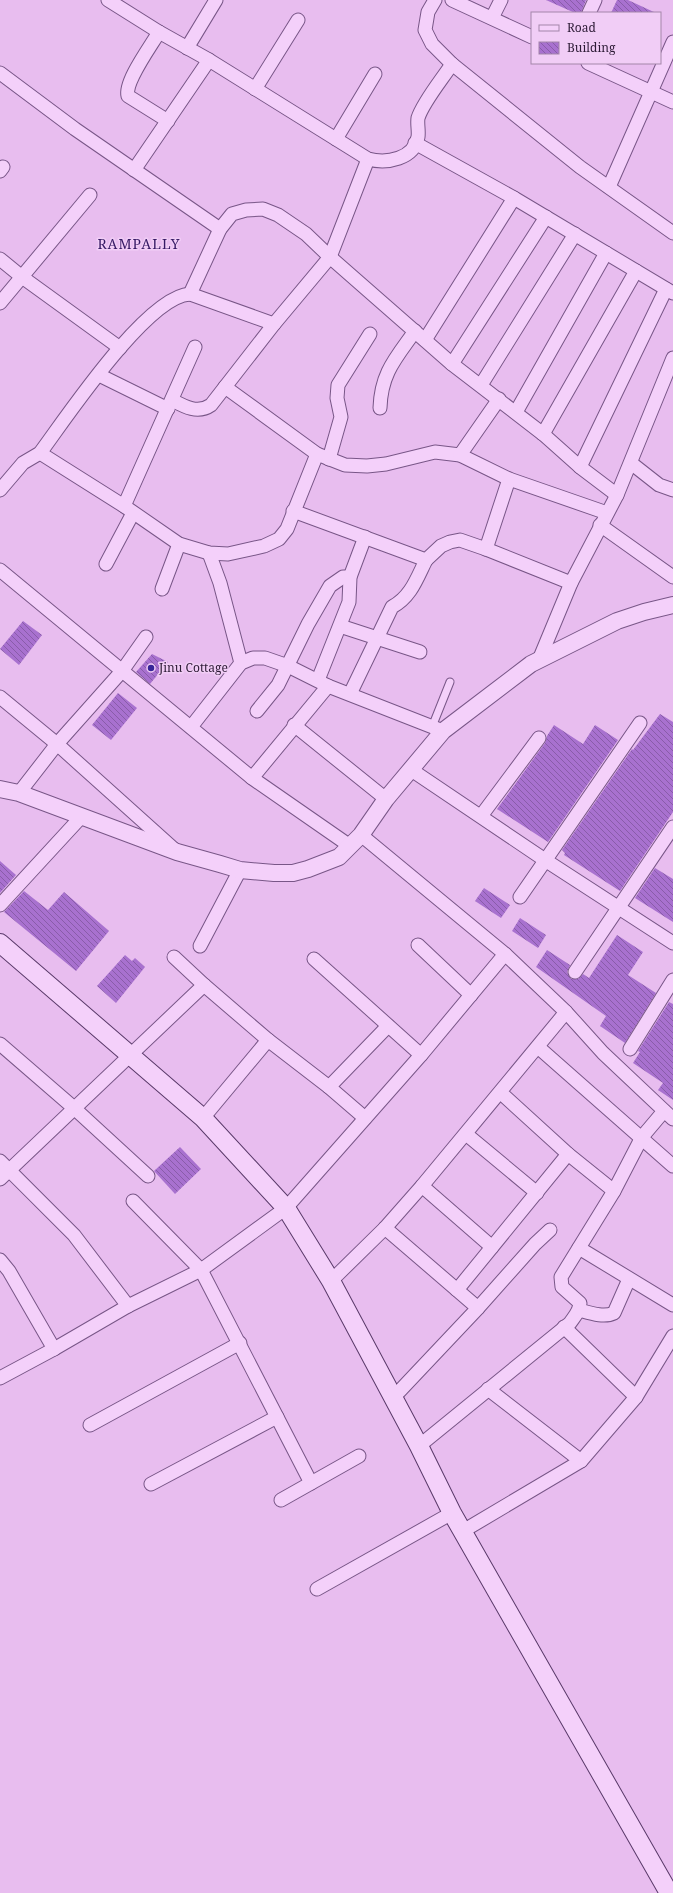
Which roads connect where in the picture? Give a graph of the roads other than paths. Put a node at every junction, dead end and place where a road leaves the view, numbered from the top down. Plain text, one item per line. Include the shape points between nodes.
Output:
1 (108, 0) edge
2 (216, 0) edge
3 (435, 0) edge
4 (452, 0) edge
5 (500, 0) edge
6 (595, 0) edge
7 (589, 12) edge
8 (492, 18) junction
9 (298, 20) dead end
10 (159, 32) junction
11 (531, 37) edge
12 (673, 42) edge
13 (187, 48) junction
14 (209, 60) junction
15 (452, 64) junction
16 (590, 64) edge
17 (0, 73) edge
18 (375, 74) dead end
19 (255, 89) junction
20 (650, 93) junction
21 (673, 102) edge
22 (168, 121) junction
23 (336, 139) junction
24 (415, 143) junction
25 (368, 159) junction
26 (134, 170) junction
27 (609, 188) junction
28 (90, 195) dead end
29 (514, 198) junction
30 (546, 217) junction
31 (220, 229) junction
32 (673, 233) edge
33 (575, 234) junction
34 (606, 253) junction
35 (330, 257) junction
36 (0, 259) edge
37 (636, 271) junction
38 (22, 277) junction
39 (670, 291) edge
40 (190, 294) junction
41 (0, 303) edge
42 (274, 324) junction
43 (415, 331) junction
44 (370, 334) dead end
45 (425, 340) junction
46 (196, 347) dead end
47 (120, 348) junction
48 (673, 358) edge
49 (452, 364) junction
50 (98, 375) junction
51 (481, 385) junction
52 (225, 388) junction
53 (499, 399) junction
54 (170, 405) junction
55 (380, 408) dead end
56 (516, 412) junction
57 (543, 434) junction
58 (40, 453) junction
59 (460, 455) junction
60 (323, 456) junction
61 (631, 464) junction
62 (580, 467) junction
63 (509, 479) junction
64 (0, 490) edge
65 (673, 490) edge
66 (618, 495) junction
67 (129, 510) junction
68 (293, 511) junction
69 (607, 513) junction
70 (600, 525) junction
71 (365, 537) junction
72 (179, 544) junction
73 (486, 548) junction
74 (209, 553) junction
75 (426, 560) junction
76 (106, 564) dead end
77 (0, 570) edge
78 (673, 576) edge
79 (350, 577) junction
80 (571, 583) junction
81 (162, 589) dead end
82 (673, 605) edge
83 (340, 626) junction
84 (146, 637) dead end
85 (376, 638) junction
86 (420, 652) dead end
87 (539, 660) junction
88 (241, 663) junction
89 (288, 666) junction
90 (122, 671) junction
91 (450, 682) dead end
92 (323, 683) junction
93 (350, 694) junction
94 (0, 697) edge
95 (257, 711) dead end
96 (640, 723) dead end
97 (294, 725) junction
98 (191, 727) junction
99 (437, 729) junction
100 (539, 738) dead end
101 (57, 744) junction
102 (410, 769) junction
103 (252, 778) junction
104 (1, 789) edge
105 (19, 793) junction
106 (386, 799) junction
107 (82, 816) junction
108 (481, 816) junction
109 (673, 827) edge
110 (361, 835) junction
111 (350, 846) junction
112 (177, 852) junction
113 (545, 860) junction
114 (240, 870) junction
115 (520, 897) dead end
116 (0, 905) edge
117 (619, 907) junction
118 (0, 943) edge
119 (673, 943) edge
120 (418, 945) dead end
121 (200, 946) dead end
122 (505, 954) junction
123 (174, 957) dead end
124 (314, 959) dead end
125 (575, 972) dead end
126 (673, 980) edge
127 (204, 985) junction
128 (471, 995) junction
129 (566, 1012) junction
130 (388, 1026) junction
131 (268, 1040) junction
132 (0, 1044) edge
133 (538, 1047) junction
134 (630, 1049) dead end
135 (130, 1054) junction
136 (421, 1055) junction
137 (329, 1087) junction
138 (501, 1093) junction
139 (74, 1108) junction
140 (668, 1115) edge
141 (203, 1118) junction
142 (365, 1118) junction
143 (466, 1134) junction
144 (642, 1138) junction
145 (568, 1154) junction
146 (673, 1166) edge
147 (3, 1170) edge
148 (148, 1176) dead end
149 (422, 1186) junction
150 (614, 1191) junction
151 (537, 1193) junction
152 (133, 1201) dead end
153 (286, 1208) junction
154 (385, 1228) junction
155 (550, 1230) dead end
156 (492, 1247) junction
157 (579, 1248) junction
158 (0, 1260) edge
159 (200, 1270) junction
160 (629, 1278) junction
161 (331, 1281) junction
162 (457, 1290) junction
163 (673, 1305) edge
164 (128, 1306) junction
165 (478, 1308) junction
166 (579, 1310) junction
167 (564, 1327) junction
168 (673, 1336) edge
169 (240, 1343) junction
170 (54, 1349) junction
171 (0, 1378) edge
172 (488, 1389) junction
173 (636, 1397) junction
174 (393, 1398) junction
175 (277, 1417) junction
176 (90, 1425) dead end
177 (419, 1446) junction
178 (359, 1456) dead end
179 (581, 1460) junction
180 (312, 1483) junction
181 (151, 1484) dead end
182 (281, 1500) dead end
183 (452, 1513) junction
184 (463, 1531) junction
185 (317, 1589) dead end
186 (669, 1893) edge

1 - 10 street
2 - 13 street
3 - 15 street via 428,12 425,30 432,44
4 - 8 street
5 - 8 street
6 - 7 street
8 - 11 street
9 - 19 street
10 - 13 street
10 - 22 street via 129,81 126,91 128,96
12 - 20 street
13 - 14 street
14 - 19 street
14 - 22 street
15 - 24 street via 418,119 418,138
15 - 27 street
16 - 20 street
17 - 26 street
18 - 23 street
19 - 23 street
20 - 21 street
20 - 27 street
22 - 26 street
23 - 25 street
24 - 25 street via 409,153 400,157 379,162
24 - 29 street
25 - 35 street
26 - 31 street
27 - 32 street
28 - 38 street
29 - 30 street
29 - 45 street
30 - 33 street
30 - 49 street
31 - 35 street via 232,214 246,210 263,210 278,215 296,226
31 - 40 street
33 - 34 street
33 - 51 street
34 - 37 street
34 - 56 street
35 - 42 street
35 - 43 street
36 - 38 street
37 - 39 street
37 - 57 street
38 - 41 street
38 - 47 street
39 - 62 street
40 - 42 street
40 - 47 street via 182,295 165,305
42 - 52 street
43 - 45 street
43 - 55 street via 386,376 380,393
44 - 60 street via 338,385 337,398 341,417
45 - 49 street
46 - 54 street
47 - 50 street
48 - 61 street
49 - 51 street
50 - 54 street
50 - 58 street
51 - 53 street
52 - 54 street via 204,410
52 - 60 street
53 - 56 street
53 - 59 street
54 - 67 street
56 - 57 street
57 - 62 street
58 - 64 street via 23,463
58 - 67 street
59 - 60 street via 435,452 367,466 345,465
59 - 63 street
60 - 68 street
61 - 65 street via 659,485
61 - 66 street
62 - 66 street
63 - 69 street
63 - 73 street
66 - 69 street
67 - 72 street
67 - 76 street
68 - 71 street
68 - 74 street via 280,539 264,546 228,554
69 - 70 street
70 - 78 street
70 - 80 street
71 - 75 street
71 - 79 street
72 - 74 street
72 - 81 street
73 - 75 street via 460,540 450,542 441,546
73 - 80 street
74 - 88 street
75 - 85 street via 410,593 403,601 392,607
77 - 90 street
79 - 83 street via 349,602
79 - 89 street via 343,577 330,586
80 - 87 street
82 - 87 street via 617,621
83 - 85 street
83 - 92 street
84 - 90 street
85 - 86 street
85 - 93 street
87 - 99 street
88 - 89 street via 253,658 265,658
88 - 98 street
89 - 92 street
89 - 95 street via 278,685
90 - 98 street
90 - 101 street
91 - 99 lane
92 - 93 street
92 - 97 street
93 - 99 street
94 - 101 street
96 - 113 street
97 - 103 street
97 - 106 street
98 - 103 street
99 - 102 street
100 - 108 street
101 - 105 street
101 - 112 street
102 - 106 street
102 - 108 street
103 - 111 street
104 - 105 street
105 - 107 street
106 - 110 street
107 - 112 street
107 - 116 street
108 - 113 street
109 - 117 street
110 - 111 street
110 - 122 street
111 - 114 street via 339,857 293,873
112 - 114 street
113 - 115 street
113 - 117 street
114 - 121 street
117 - 119 street
117 - 125 street
118 - 135 main road
120 - 128 street
122 - 128 street
122 - 129 street
123 - 127 street
124 - 130 street
126 - 134 street
127 - 131 street
127 - 135 street
128 - 136 street
129 - 133 street
129 - 140 street via 603,1053
130 - 136 street
130 - 137 street
131 - 137 street
131 - 141 street
132 - 139 street
133 - 138 street
133 - 144 street
135 - 139 street
135 - 141 main road
136 - 142 street
137 - 142 street
138 - 143 street
138 - 145 street
139 - 147 street
139 - 148 street
140 - 144 street
141 - 153 main road
142 - 153 street
143 - 149 street
143 - 151 street
144 - 146 street
144 - 150 street
145 - 150 street
145 - 151 street
147 - 164 street via 74,1235
149 - 154 street
149 - 156 street
150 - 157 street
151 - 156 street
152 - 159 street
153 - 159 street
153 - 161 main road
154 - 161 street
154 - 162 street
155 - 165 street
156 - 162 street
157 - 160 street
157 - 166 street via 560,1281 562,1287 580,1303
158 - 170 street
159 - 164 street
159 - 169 street
160 - 163 street
160 - 166 street via 614,1313 599,1315
161 - 174 main road
162 - 165 street
164 - 170 street
165 - 174 street
166 - 167 street
167 - 172 street
167 - 173 street
168 - 173 street
169 - 175 street
169 - 176 street
170 - 171 street
172 - 177 street
172 - 179 street
173 - 179 street
174 - 177 main road
175 - 180 street
175 - 181 street
177 - 183 main road
178 - 180 street
179 - 184 street
180 - 182 street
183 - 184 main road
183 - 185 street
184 - 186 main road

